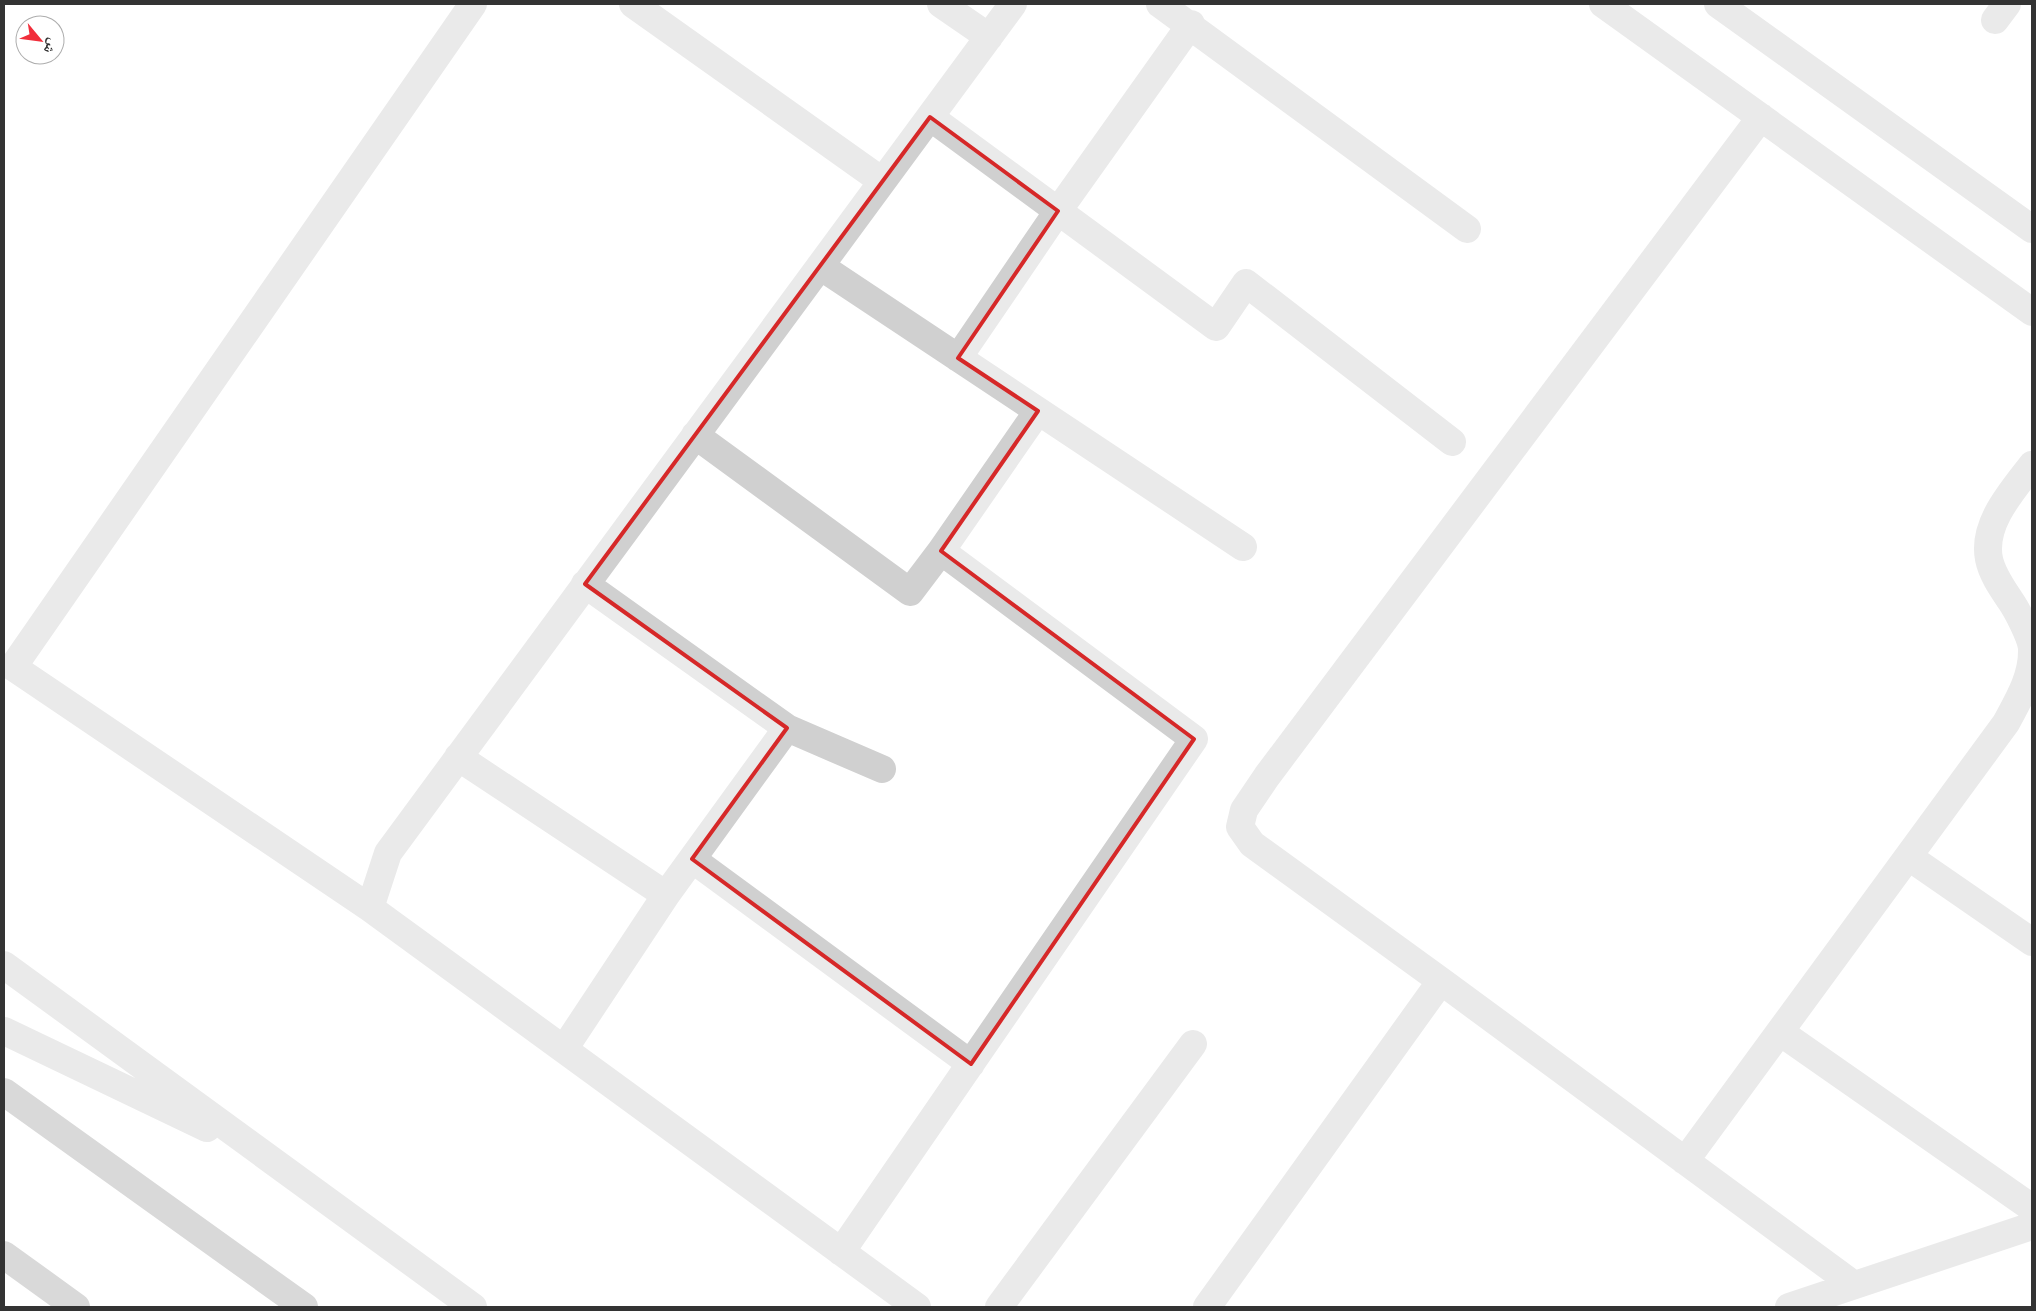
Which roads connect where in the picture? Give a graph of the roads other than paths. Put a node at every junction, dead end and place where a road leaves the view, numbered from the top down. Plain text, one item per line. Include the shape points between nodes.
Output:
1 (473, 4) edge
2 (633, 4) edge
3 (941, 4) edge
4 (1013, 4) edge
5 (1160, 4) edge
6 (1603, 4) edge
7 (1718, 4) edge
8 (1191, 24) junction
9 (989, 37) junction
10 (930, 117) junction
11 (1761, 117) junction
12 (882, 181) junction
13 (1058, 211) junction
14 (1467, 229) dead end
15 (2032, 229) edge
16 (820, 266) junction
17 (2032, 312) edge
18 (958, 358) junction
19 (1038, 411) junction
20 (695, 436) junction
21 (1452, 442) dead end
22 (2032, 465) edge
23 (1243, 547) dead end
24 (941, 550) junction
25 (586, 584) junction
26 (787, 728) junction
27 (458, 757) junction
28 (882, 770) dead end
29 (1908, 857) junction
30 (692, 859) junction
31 (666, 895) junction
32 (370, 908) junction
33 (2032, 942) edge
34 (4, 964) edge
35 (1441, 980) junction
36 (4, 1031) edge
37 (1780, 1032) junction
38 (1193, 1044) dead end
39 (564, 1049) junction
40 (971, 1064) junction
41 (4, 1092) edge
42 (267, 1157) junction
43 (1685, 1161) junction
44 (2032, 1208) edge
45 (2032, 1226) edge
46 (841, 1252) junction
47 (4, 1255) edge
48 (1854, 1285) junction
49 (76, 1307) edge
50 (304, 1307) edge
51 (472, 1307) edge
52 (917, 1307) edge
53 (999, 1307) edge
54 (1206, 1307) edge
55 (1789, 1307) edge

1 - 32 street via 13,667
2 - 12 street
3 - 9 street
4 - 9 street
5 - 8 street
6 - 11 street
7 - 15 street
8 - 13 street
8 - 14 street
9 - 10 street
10 - 12 street
10 - 13 street
11 - 17 street
11 - 35 street via 1244,810 1240,827 1252,844
12 - 16 street
13 - 18 street
13 - 21 street via 1216,327 1246,283
16 - 18 street
16 - 20 street
18 - 19 street
19 - 23 street
19 - 24 street
20 - 24 street via 910,592
20 - 25 street
22 - 29 street via 2002,508 1989,534 1989,559 2018,612 2032,647 2027,683 2006,723
24 - 40 street via 1194,739
25 - 26 street
25 - 27 street
26 - 28 street
26 - 30 street
27 - 31 street
27 - 32 street via 388,853
29 - 33 street
29 - 37 street
30 - 31 street
30 - 40 street
31 - 39 street
32 - 39 street
34 - 42 street
35 - 43 street
35 - 54 street
36 - 42 street
37 - 43 street
37 - 44 street
38 - 53 street
39 - 46 street
40 - 46 street
41 - 50 main road
42 - 51 street
43 - 48 street
45 - 48 street
46 - 52 street
47 - 49 main road
48 - 55 street

